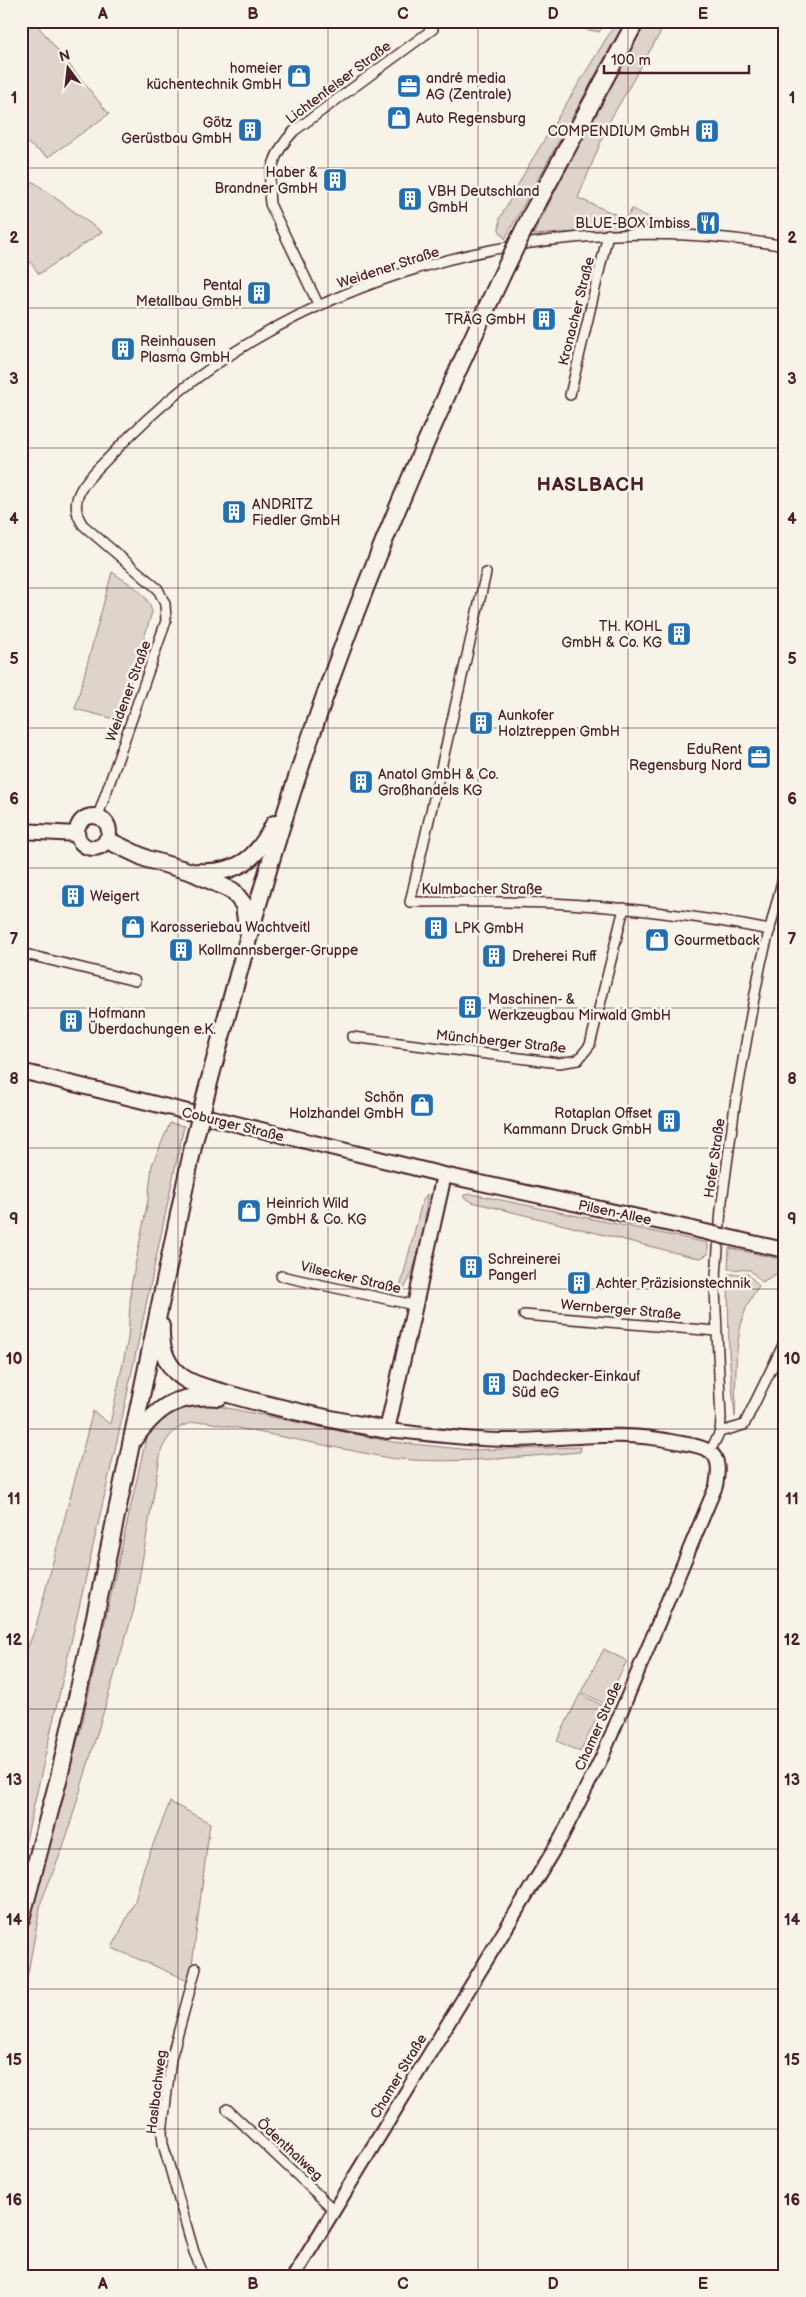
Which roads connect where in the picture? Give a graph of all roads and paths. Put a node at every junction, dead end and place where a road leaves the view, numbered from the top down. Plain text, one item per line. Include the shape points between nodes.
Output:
1 (636, 21) edge
2 (432, 29) dead end
3 (608, 234) junction
4 (785, 246) edge
5 (319, 306) junction
6 (570, 395) dead end
7 (486, 573) dead end
8 (295, 785) junction
9 (98, 816) junction
10 (21, 831) edge
11 (77, 834) junction
12 (107, 840) junction
13 (785, 870) edge
14 (192, 872) junction
15 (624, 908) junction
16 (770, 930) junction
17 (247, 940) junction
18 (21, 953) edge
19 (135, 981) dead end
20 (352, 1037) dead end
21 (21, 1071) edge
22 (444, 1175) junction
23 (785, 1250) edge
24 (281, 1276) dead end
25 (161, 1299) junction
26 (414, 1305) junction
27 (524, 1315) dead end
28 (716, 1331) junction
29 (785, 1341) edge
30 (246, 1399) junction
31 (387, 1430) junction
32 (720, 1432) junction
33 (131, 1442) junction
34 (710, 1451) junction
35 (21, 1919) edge
36 (196, 1968) dead end
37 (227, 2109) dead end
38 (334, 2210) junction
39 (204, 2276) edge
40 (294, 2276) edge

1 - 8 highway, bridge via 531,215 448,389 384,538
2 - 5 street, Lichtenfelser Straße via 294,131 272,162 270,204
3 - 4 street, Weidener Straße via 687,234
3 - 5 street, Weidener Straße via 533,243 451,260 376,283
3 - 6 street, Kronacher Straße
5 - 9 street, Weidener Straße via 250,343 182,389 135,430 80,491 74,506 77,517 83,526 158,589 165,604 166,621
7 - 15 street, Kulmbacher Straße via 410,902 542,903
8 - 14 highway via 266,842 246,862 219,872
8 - 17 highway
9 - 11 main road via 88,816 80,821
9 - 12 main road via 109,827
10 - 11 main road
11 - 12 main road via 81,843 89,848 99,847
12 - 14 highway via 147,859
13 - 16 street, Hofer Straße
14 - 17 highway via 221,884 239,898 247,916
15 - 16 street, Kulmbacher Straße
15 - 20 street, Münchberger Straße via 590,1045 578,1060 559,1063
16 - 28 street, Hofer Straße via 735,1105 718,1236
17 - 25 highway, bridge via 194,1142
18 - 19 street
21 - 22 main road, Coburger Straße
22 - 23 main road, Pilsen-Allee, bridge
22 - 26 main road
24 - 26 street, Vilsecker Straße
25 - 30 highway via 160,1334 168,1363 194,1384
25 - 33 highway
26 - 31 main road
27 - 28 street, Wernberger Straße
28 - 32 street, Hofer Straße
29 - 32 street via 744,1425
30 - 31 highway
30 - 33 highway via 202,1396 180,1399 156,1412
31 - 34 street via 508,1440 634,1436 669,1440
32 - 34 street
33 - 35 highway via 63,1757
34 - 38 street, Chamer Straße via 718,1466 716,1486 582,1799
36 - 39 street, Haslbachweg via 172,2059 162,2133 194,2252
37 - 38 street, Ödenthalweg
38 - 40 street, Chamer Straße

